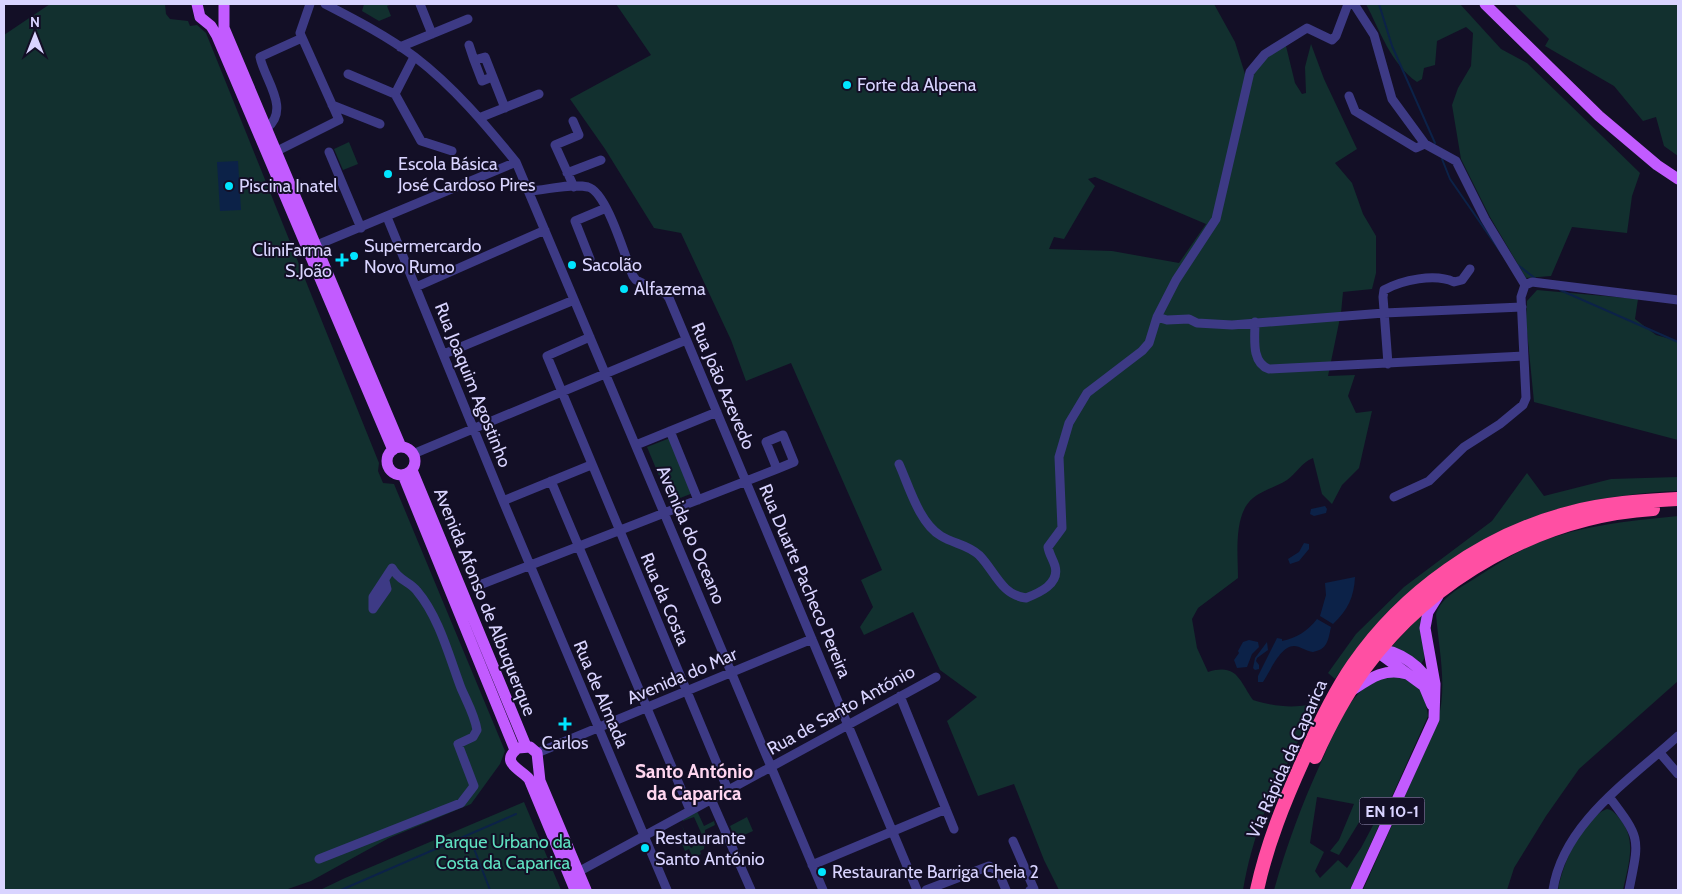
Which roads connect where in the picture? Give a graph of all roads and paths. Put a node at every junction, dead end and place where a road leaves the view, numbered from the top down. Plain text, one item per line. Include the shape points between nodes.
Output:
1 (197, 4) edge
2 (310, 4) edge
3 (325, 4) edge
4 (420, 4) edge
5 (1348, 4) edge
6 (1354, 4) edge
7 (1485, 4) edge
8 (224, 8) edge
9 (468, 19) dead end
10 (203, 20) junction
11 (432, 34) junction
12 (302, 38) junction
13 (469, 45) dead end
14 (400, 47) junction
15 (414, 57) junction
16 (348, 74) dead end
17 (395, 94) junction
18 (539, 94) dead end
19 (1349, 96) dead end
20 (332, 105) junction
21 (505, 108) junction
22 (480, 118) junction
23 (573, 121) dead end
24 (380, 124) dead end
25 (267, 128) junction
26 (1426, 144) junction
27 (277, 151) junction
28 (452, 151) dead end
29 (329, 152) dead end
30 (601, 160) dead end
31 (516, 162) junction
32 (567, 173) junction
33 (1678, 179) edge
34 (574, 187) junction
35 (529, 192) junction
36 (606, 208) junction
37 (387, 217) junction
38 (361, 228) junction
39 (545, 230) junction
40 (317, 245) junction
41 (590, 259) dead end
42 (1470, 269) dead end
43 (1525, 285) junction
44 (416, 287) junction
45 (574, 300) junction
46 (1678, 300) edge
47 (1522, 307) junction
48 (1384, 313) junction
49 (1158, 317) junction
50 (1255, 322) junction
51 (590, 338) junction
52 (686, 340) junction
53 (444, 354) junction
54 (1524, 356) junction
55 (1388, 364) junction
56 (606, 374) junction
57 (562, 392) junction
58 (717, 412) junction
59 (474, 429) junction
60 (670, 431) junction
61 (636, 446) junction
62 (397, 448) junction
63 (413, 454) junction
64 (899, 464) dead end
65 (592, 465) junction
66 (777, 469) dead end
67 (408, 473) junction
68 (552, 481) junction
69 (746, 481) junction
70 (1394, 497) dead end
71 (1678, 499) edge
72 (698, 500) junction
73 (503, 501) junction
74 (1678, 508) edge
75 (664, 513) junction
76 (618, 531) junction
77 (578, 547) junction
78 (530, 566) junction
79 (476, 586) dead end
80 (1442, 591) junction
81 (373, 609) dead end
82 (1388, 622) junction
83 (812, 640) junction
84 (1428, 649) junction
85 (1383, 654) junction
86 (1353, 664) junction
87 (731, 673) junction
88 (1417, 674) junction
89 (936, 677) dead end
90 (686, 692) junction
91 (1349, 692) junction
92 (900, 696) junction
93 (648, 707) junction
94 (1436, 707) junction
95 (848, 725) junction
96 (597, 728) junction
97 (1430, 732) junction
98 (1678, 736) edge
99 (521, 748) junction
100 (1660, 753) junction
101 (537, 758) junction
102 (770, 767) junction
103 (524, 773) junction
104 (1678, 774) edge
105 (728, 790) junction
106 (1610, 798) junction
107 (711, 799) junction
108 (946, 809) junction
109 (690, 810) junction
110 (954, 829) dead end
111 (892, 832) junction
112 (644, 836) junction
113 (1013, 841) dead end
114 (319, 859) dead end
115 (812, 865) junction
116 (578, 872) junction
117 (575, 890) edge
118 (586, 890) edge
119 (667, 890) edge
120 (751, 890) edge
121 (823, 890) edge
122 (917, 890) edge
123 (926, 890) edge
124 (1006, 890) edge
125 (1030, 890) edge
126 (1257, 890) edge
127 (1267, 890) edge
128 (1356, 890) edge
129 (1553, 890) edge
130 (1628, 890) edge

1 - 10 main road, Avenida Afonso de Albuquerque via 198,14
2 - 12 street via 300,33
3 - 14 street, Avenida do Oceano
4 - 11 street
5 - 49 street via 1332,40 1306,28 1265,54 1250,72 1216,219 1176,280
6 - 26 street via 1374,35 1392,99
7 - 33 main road via 1599,116
8 - 10 main road, Avenida Afonso de Albuquerque via 216,22
8 - 25 main road, Avenida Afonso de Albuquerque via 224,28
9 - 11 street
10 - 62 main road, Avenida Afonso de Albuquerque via 214,29
11 - 14 street
12 - 20 street
12 - 25 street via 260,58 277,107 276,118
13 - 21 street via 474,60 485,57
14 - 15 street, Avenida do Oceano
15 - 17 street
15 - 22 street, Avenida do Oceano
16 - 17 street
17 - 28 street via 421,141
18 - 21 street
19 - 26 street via 1355,111 1416,148
20 - 24 street
20 - 27 street via 339,120
21 - 22 street
22 - 31 street, Avenida do Oceano
23 - 32 street via 579,135 555,145
25 - 27 main road, Avenida Afonso de Albuquerque
26 - 43 street via 1456,160 1484,219
27 - 40 main road, Avenida Afonso de Albuquerque
29 - 38 street
30 - 32 street
31 - 35 street, Avenida do Oceano
31 - 37 street
32 - 34 street
34 - 35 street, Rua João Azevedo
34 - 36 street, Rua João Azevedo via 596,191
35 - 39 street, Avenida do Oceano
36 - 41 street via 574,221
36 - 52 street, Rua João Azevedo via 633,276 666,294
37 - 38 street
37 - 44 street, Rua Joaquim Agostinho
38 - 40 street
39 - 44 street
39 - 45 street, Avenida do Oceano
40 - 62 main road, Avenida Afonso de Albuquerque
42 - 48 street via 1462,280 1454,282 1446,278 1417,280 1384,290
43 - 46 street via 1532,282
43 - 47 street
44 - 53 street, Rua Joaquim Agostinho
45 - 51 street, Avenida do Oceano
45 - 53 street
47 - 48 street
47 - 54 street
48 - 50 street
48 - 55 street
49 - 50 street via 1209,324
49 - 64 street via 1149,343 1087,392 1069,422 1059,458 1062,528 1048,547 1056,567 1055,576 1050,585 1038,593 1026,598 1007,591 978,554 936,532 924,518
50 - 55 street via 1257,358 1262,366 1269,369
51 - 56 street, Avenida do Oceano
51 - 57 street, Rua da Costa via 547,356
52 - 56 street
52 - 58 street, Rua João Azevedo
53 - 59 street, Rua Joaquim Agostinho
54 - 55 street
54 - 70 street via 1526,398 1523,405 1464,447 1429,481
56 - 57 street
56 - 61 street, Avenida do Oceano
57 - 59 street
57 - 65 street, Rua da Costa
58 - 60 street
58 - 69 street, Rua João Azevedo
59 - 63 street
59 - 73 street, Rua Joaquim Agostinho
60 - 61 street
60 - 72 street
61 - 75 street, Avenida do Oceano
62 - 63 main road
62 - 67 main road, Avenida Afonso de Albuquerque via 388,458 388,467 394,473
63 - 67 main road, Avenida Afonso de Albuquerque via 414,466
65 - 68 street
65 - 76 street, Rua da Costa
66 - 69 street
67 - 99 main road, Avenida Afonso de Albuquerque
68 - 73 street
68 - 77 street
69 - 72 street
69 - 83 street, Rua Duarte Pacheco Pereira
71 - 82 highway, Via Rápida da Caparica via 1601,506 1568,513 1522,529 1459,563 1428,585
72 - 75 street
73 - 78 street, Rua Joaquim Agostinho
74 - 80 highway, Via Rápida da Caparica via 1604,516 1540,535 1484,562
75 - 76 street
75 - 87 street, Avenida do Oceano
76 - 77 street
76 - 90 street, Rua da Costa
77 - 78 street
77 - 93 street
78 - 79 street
78 - 96 street, Rua de Almada
80 - 84 main road, EN 10-1 via 1426,620
80 - 85 highway, Via Rápida da Caparica via 1410,617
81 - 114 street via 373,597 392,568 397,578 416,590 448,647 475,719 477,730 473,737 458,744 474,786 461,803
82 - 85 main road via 1380,640
82 - 86 highway, Via Rápida da Caparica
83 - 87 street, Avenida do Mar
83 - 95 street, Rua Duarte Pacheco Pereira
84 - 88 main road, EN 10-1 via 1426,661
84 - 94 main road, EN 10-1
85 - 86 main road via 1366,652
85 - 88 main road, EN 10-1 via 1397,654
85 - 91 highway, Via Rápida da Caparica
86 - 126 highway, Via Rápida da Caparica via 1333,698 1283,804
87 - 90 street, Avenida do Mar
87 - 102 street, Avenida do Oceano
88 - 91 main road via 1384,672 1370,677
88 - 94 main road, EN 10-1 via 1432,687
88 - 97 main road, EN 10-1 via 1432,703
89 - 92 street, Rua de Santo António
90 - 93 street, Avenida do Mar
90 - 105 street, Rua da Costa
91 - 127 highway, Via Rápida da Caparica via 1329,727 1289,815
92 - 95 street, Rua de Santo António
92 - 108 street
93 - 96 street, Avenida do Mar
93 - 109 street
94 - 97 main road, EN 10-1
95 - 102 street, Rua de Santo António
95 - 111 street, Rua Duarte Pacheco Pereira
96 - 101 street, Avenida do Mar
96 - 112 street, Rua de Almada
97 - 128 main road, EN 10-1
98 - 100 street
99 - 101 main road
99 - 103 main road, Avenida Afonso de Albuquerque via 512,762 516,770
100 - 104 street
100 - 106 street
101 - 103 main road via 534,769
101 - 116 main road via 540,781
102 - 105 street, Rua de Santo António
102 - 115 street, Avenida do Oceano
103 - 117 main road, Avenida Afonso de Albuquerque
105 - 107 street, Rua de Santo António
106 - 129 street via 1576,832 1568,845
106 - 130 street via 1636,836 1636,856
107 - 109 street, Rua de Santo António
107 - 120 street
108 - 110 street
108 - 111 street
109 - 112 street, Rua de Santo António
111 - 115 street
111 - 122 street, Rua Duarte Pacheco Pereira
112 - 116 street, Rua de Santo António
112 - 119 street, Rua de Almada
113 - 125 street via 1034,889
115 - 121 street, Avenida do Oceano
116 - 118 main road
123 - 124 street via 989,866 998,871

